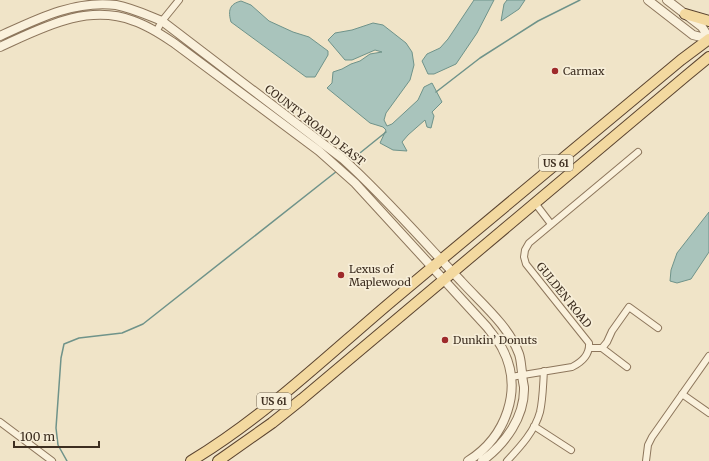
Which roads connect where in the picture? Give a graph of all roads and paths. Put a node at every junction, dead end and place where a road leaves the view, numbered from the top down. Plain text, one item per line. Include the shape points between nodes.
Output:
1 (179, 0) edge
2 (648, 0) edge
3 (667, 0) edge
4 (685, 14) junction
5 (162, 21) junction
6 (709, 21) edge
7 (156, 32) junction
8 (0, 36) edge
9 (709, 39) edge
10 (0, 46) edge
11 (709, 58) edge
12 (638, 152) dead end
13 (535, 203) junction
14 (551, 224) junction
15 (441, 260) junction
16 (432, 267) junction
17 (453, 272) junction
18 (444, 280) junction
19 (658, 328) dead end
20 (590, 348) junction
21 (602, 348) junction
22 (709, 356) edge
23 (627, 367) dead end
24 (544, 371) junction
25 (522, 375) junction
26 (511, 377) junction
27 (682, 394) junction
28 (709, 413) edge
29 (0, 422) edge
30 (534, 426) junction
31 (571, 450) dead end
32 (52, 461) edge
33 (191, 461) edge
34 (218, 461) edge
35 (468, 461) edge
36 (482, 461) edge
37 (507, 461) edge
38 (646, 461) edge

1 - 5 street
2 - 9 street via 693,35
3 - 4 street
4 - 6 main road
4 - 9 street via 702,27
5 - 7 street
5 - 8 street, COUNTY ROAD D EAST via 116,5 76,5 48,13
5 - 15 street, COUNTY ROAD D EAST via 343,159
7 - 10 street, COUNTY ROAD D EAST via 134,21 114,16 76,16
7 - 16 street, COUNTY ROAD D EAST via 298,135 335,165 363,191
9 - 15 main road, US 61
11 - 13 main road, US 61
12 - 14 street, GULDEN ROAD
13 - 14 street
13 - 17 main road, US 61
14 - 20 street, GULDEN ROAD via 524,250 526,264 583,334
15 - 16 main road, US 61
15 - 17 street, COUNTY ROAD D EAST
16 - 18 street, COUNTY ROAD D EAST
16 - 33 main road, US 61 via 261,412
17 - 18 main road, US 61
17 - 25 street, COUNTY ROAD D EAST via 512,338 520,356
18 - 26 street, COUNTY ROAD D EAST via 487,327 502,348
18 - 34 main road, US 61 via 302,399
19 - 21 street via 629,307
20 - 21 street
20 - 24 street via 580,363
21 - 23 street
22 - 27 street
24 - 25 street
24 - 30 street via 540,411
25 - 26 street
25 - 36 street, COUNTY ROAD D EAST via 524,388 518,416 503,442
26 - 35 street, COUNTY ROAD D EAST via 509,408 503,423 493,440
27 - 28 street
27 - 38 street via 652,436 648,444
29 - 32 street
30 - 31 street
30 - 37 street via 519,449

